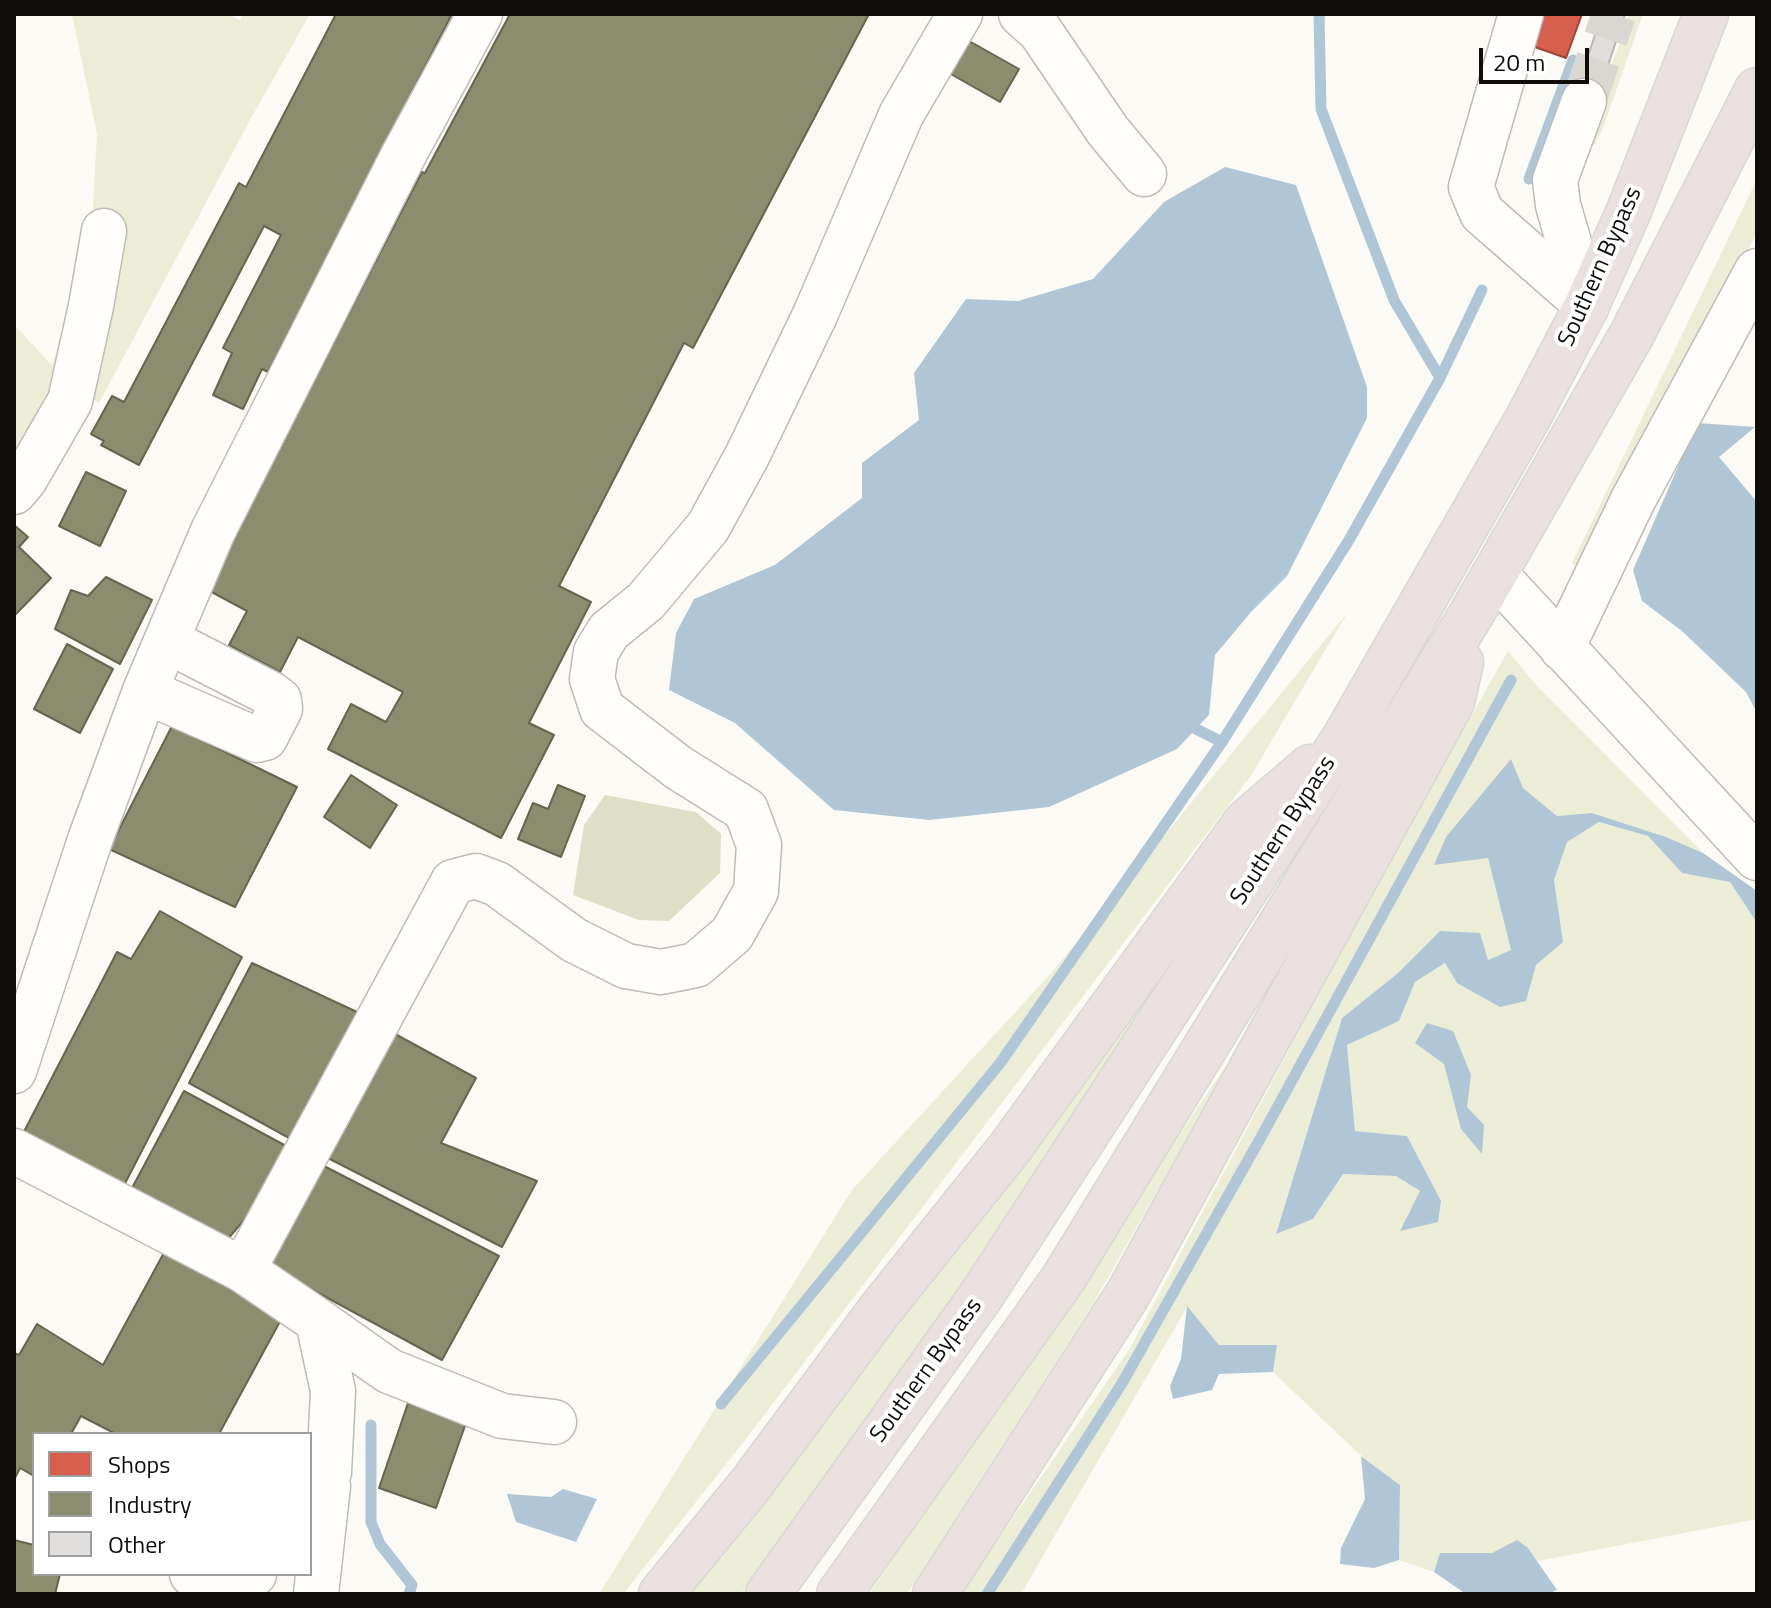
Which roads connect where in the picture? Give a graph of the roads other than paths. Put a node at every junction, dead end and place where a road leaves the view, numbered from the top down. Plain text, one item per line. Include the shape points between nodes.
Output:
1 (480, 14) edge
2 (960, 14) edge
3 (1021, 14) edge
4 (1521, 14) edge
5 (1706, 14) edge
6 (1757, 90) edge
7 (1584, 101) tunnel mouth
8 (1144, 174) dead end
9 (104, 231) dead end
10 (1757, 271) edge
11 (1587, 305) junction
12 (14, 492) edge
13 (1495, 574) junction
14 (1472, 613) junction
15 (168, 641) junction
16 (1562, 648) junction
17 (145, 691) junction
18 (1345, 737) junction
19 (1757, 858) edge
20 (14, 1071) edge
21 (14, 1151) edge
22 (243, 1270) junction
23 (318, 1321) junction
24 (554, 1422) dead end
25 (329, 1472) junction
26 (312, 1511) edge
27 (207, 1576) edge
28 (244, 1576) edge
29 (316, 1594) edge
30 (661, 1594) edge
31 (768, 1594) edge
32 (839, 1594) edge
33 (935, 1594) edge

1 - 15 street via 213,531
2 - 22 street via 901,115 815,315 708,527 646,601 609,631 596,652 592,679 602,709 679,768 746,810 759,845 756,891 732,934 696,965 661,972 626,966 574,940 497,884 476,876 453,882
3 - 8 street via 1040,31
4 - 11 street via 1471,187 1482,213
5 - 11 highway, Southern Bypass
6 - 13 highway, Southern Bypass via 1631,336
7 - 11 street via 1555,180
9 - 12 street via 70,401
10 - 16 street via 1633,500
11 - 18 highway, Southern Bypass
13 - 14 highway, Southern Bypass
13 - 16 street
14 - 32 highway, Southern Bypass via 1063,1279
14 - 33 highway via 1452,702 1353,888 1128,1294
15 - 17 street
15 - 17 street via 271,694 280,709 265,738 257,740
16 - 19 street
17 - 20 street
18 - 30 highway via 1246,822 1009,1149
18 - 31 highway, Southern Bypass via 981,1296
21 - 22 street
22 - 23 street
23 - 24 street via 389,1371 502,1416
23 - 25 street via 333,1391
25 - 26 street
25 - 29 street
27 - 28 street

